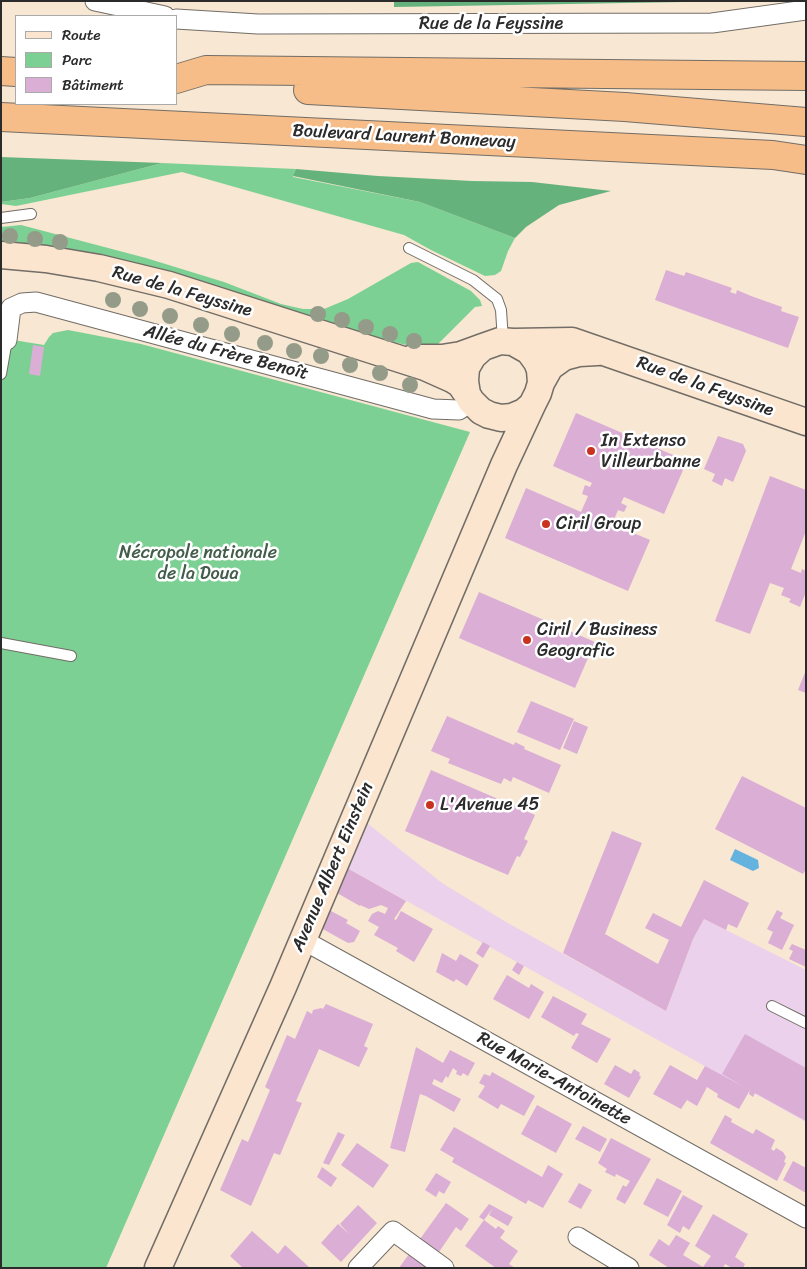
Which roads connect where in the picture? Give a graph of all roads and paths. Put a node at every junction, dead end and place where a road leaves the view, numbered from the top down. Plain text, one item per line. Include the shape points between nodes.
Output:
1 (95, 1) edge
2 (806, 10) edge
3 (160, 15) edge
4 (178, 18) edge
5 (806, 61) edge
6 (1, 70) edge
7 (15, 72) edge
8 (740, 75) junction
9 (806, 76) edge
10 (178, 80) edge
11 (178, 81) edge
12 (1, 117) edge
13 (806, 122) edge
14 (806, 160) edge
15 (31, 214) dead end
16 (1, 218) edge
17 (409, 248) dead end
18 (1, 255) edge
19 (7, 340) joint
20 (500, 344) junction
21 (605, 351) junction
22 (388, 354) junction
23 (1, 374) edge
24 (536, 394) junction
25 (476, 404) junction
26 (806, 422) edge
27 (504, 465) junction
28 (1, 643) edge
29 (71, 656) dead end
30 (302, 940) junction
31 (772, 1006) dead end
32 (806, 1023) edge
33 (806, 1218) edge
34 (578, 1237) dead end
35 (158, 1268) edge
36 (358, 1268) edge
37 (444, 1268) edge
38 (629, 1268) edge

1 - 3 street
2 - 4 street, Rue de la Feyssine via 712,23 258,24
5 - 8 highway via 774,62
6 - 7 highway
8 - 9 highway
8 - 10 highway via 206,70
11 - 13 highway via 625,107
12 - 14 highway, Boulevard Laurent Bonnevay via 773,155
15 - 16 lane
17 - 20 lane via 473,280 497,299 501,310
18 - 22 street, Rue de la Feyssine via 81,265 169,285
19 - 23 lane
19 - 25 street, Allée du Frère Benoît via 12,308 36,302 433,409 460,410
20 - 21 street, Rue de la Feyssine via 572,341
20 - 22 street, Rue de la Feyssine via 442,358 421,359
20 - 24 street via 529,351 537,362 540,370
20 - 25 street via 473,356 466,368 464,381
21 - 24 street, Rue de la Feyssine via 564,357 550,367
21 - 26 street, Rue de la Feyssine
22 - 25 street, Rue de la Feyssine via 452,379
24 - 25 street via 524,412 512,417 501,418
24 - 27 street, Avenue Albert Einstein
25 - 27 street via 496,428
27 - 30 street, Avenue Albert Einstein
28 - 29 lane
30 - 33 street, Rue Marie-Antoinette
30 - 35 street, Avenue Albert Einstein
31 - 32 lane
34 - 38 street
36 - 37 street via 393,1231

